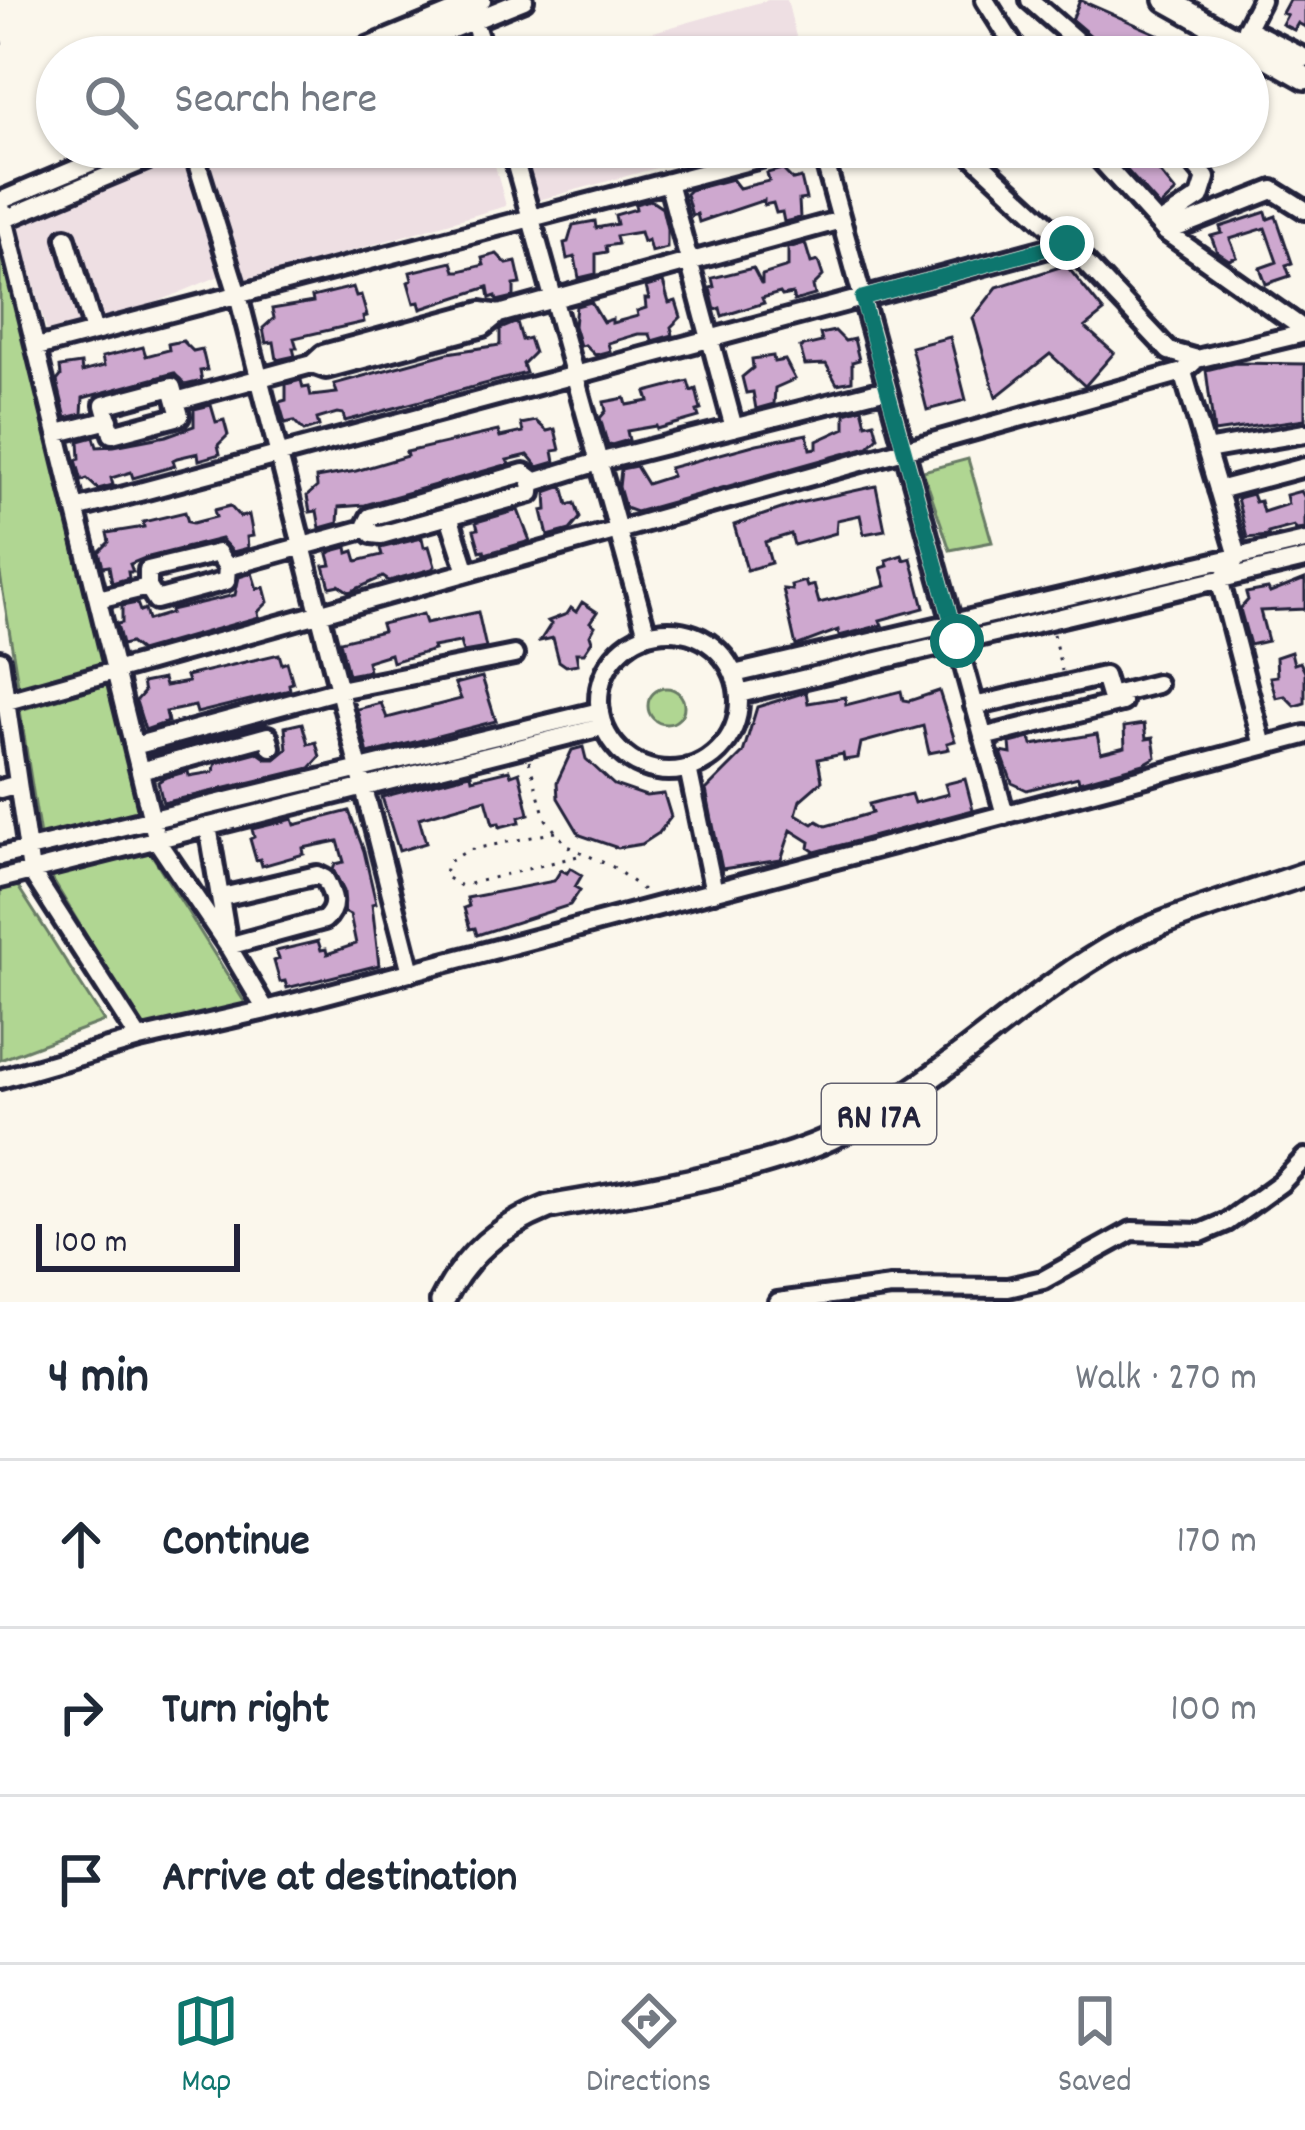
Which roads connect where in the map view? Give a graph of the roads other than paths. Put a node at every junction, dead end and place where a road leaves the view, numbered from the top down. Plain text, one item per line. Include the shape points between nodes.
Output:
1 (524, 0) edge
2 (985, 0) edge
3 (1030, 0) edge
4 (1166, 0) edge
5 (1261, 0) edge
6 (475, 8) edge
7 (1242, 35) joint
8 (400, 36) edge
9 (422, 36) edge
10 (1008, 36) edge
11 (1071, 36) edge
12 (1269, 45) edge
13 (1269, 53) edge
14 (1305, 58) edge
15 (1305, 78) edge
16 (86, 168) edge
17 (119, 168) edge
18 (198, 168) edge
19 (517, 168) edge
20 (722, 168) edge
21 (826, 168) edge
22 (986, 168) edge
23 (1108, 168) edge
24 (1198, 168) edge
25 (668, 182) junction
26 (1305, 210) edge
27 (1, 211) edge
28 (531, 218) junction
29 (841, 220) junction
30 (1162, 228) junction
31 (65, 238) dead end
32 (1067, 243) junction
33 (690, 261) junction
34 (238, 295) junction
35 (553, 298) junction
36 (862, 298) junction
37 (94, 332) junction
38 (1305, 332) edge
39 (710, 339) junction
40 (37, 347) junction
41 (1169, 351) junction
42 (1197, 359) junction
43 (1174, 375) junction
44 (574, 376) junction
45 (259, 378) junction
46 (887, 389) junction
47 (176, 401) junction
48 (109, 420) junction
49 (734, 428) junction
50 (58, 433) junction
51 (1305, 433) edge
52 (904, 450) junction
53 (1206, 451) junction
54 (279, 455) junction
55 (598, 462) junction
56 (1305, 467) edge
57 (531, 484) junction
58 (1218, 490) junction
59 (76, 509) junction
60 (448, 516) junction
61 (368, 528) junction
62 (616, 531) junction
63 (1305, 541) edge
64 (303, 548) junction
65 (1238, 556) junction
66 (1305, 560) edge
67 (227, 567) junction
68 (467, 572) junction
69 (1220, 582) junction
70 (148, 587) junction
71 (98, 599) junction
72 (320, 614) junction
73 (954, 632) junction
74 (647, 634) junction
75 (514, 655) dead end
76 (0, 660) edge
77 (116, 670) junction
78 (734, 674) junction
79 (1157, 684) dead end
80 (339, 690) junction
81 (740, 694) junction
82 (1131, 700) dead end
83 (3, 702) edge
84 (974, 706) junction
85 (601, 719) junction
86 (1305, 735) edge
87 (983, 737) junction
88 (522, 740) junction
89 (134, 746) junction
90 (1263, 746) junction
91 (272, 747) dead end
92 (688, 768) junction
93 (360, 770) junction
94 (140, 771) junction
95 (9, 786) edge
96 (364, 789) junction
97 (1005, 815) junction
98 (152, 821) junction
99 (208, 826) junction
100 (157, 841) junction
101 (28, 848) junction
102 (0, 856) edge
103 (32, 871) junction
104 (1305, 874) edge
105 (0, 879) edge
106 (714, 892) junction
107 (222, 897) junction
108 (228, 946) junction
109 (411, 972) junction
110 (266, 1010) junction
111 (139, 1039) junction
112 (0, 1078) edge
113 (1305, 1159) edge
114 (442, 1302) edge
115 (778, 1302) edge

1 - 6 street
2 - 10 street
3 - 11 street
4 - 7 main road
5 - 7 street
6 - 8 street
6 - 9 street
12 - 14 street
13 - 15 main road
16 - 27 street
17 - 27 street
18 - 34 street
19 - 28 street
20 - 25 street
21 - 29 street
22 - 32 street
23 - 30 street
24 - 30 street via 1206,178 1200,197
25 - 28 street
25 - 33 street
26 - 30 street via 1273,190
27 - 40 street
28 - 34 street
28 - 35 street
29 - 33 street
29 - 36 street
30 - 38 street
31 - 37 street
32 - 36 street
32 - 41 street
33 - 35 street
33 - 39 street
34 - 37 street
34 - 45 street
35 - 44 street
35 - 45 street via 483,327 326,369 312,364
36 - 39 street
36 - 46 street
37 - 40 street
38 - 42 street
39 - 44 street
39 - 49 street
40 - 50 street
41 - 42 street
41 - 43 street
42 - 43 street
43 - 52 street
43 - 53 street
44 - 54 street
44 - 55 street
45 - 47 street
45 - 54 street
46 - 49 street
46 - 52 street
47 - 48 street via 180,416 112,434
47 - 48 street via 172,387 104,405
48 - 50 street
49 - 55 street
50 - 59 street
51 - 53 street
52 - 62 street
52 - 73 street
53 - 58 street
54 - 59 street
54 - 64 street
55 - 57 street
55 - 62 street
56 - 58 street
57 - 60 street via 531,493
57 - 61 street via 524,473 370,518
58 - 65 street
59 - 71 street
60 - 61 street via 381,535
60 - 68 street
61 - 64 street
62 - 68 street
62 - 74 street
63 - 65 street
64 - 67 street
64 - 72 street
65 - 69 street
65 - 73 street
66 - 69 street
67 - 70 street via 226,580 156,600
67 - 70 street via 218,553 148,570
68 - 72 street
69 - 73 street
69 - 90 street
70 - 71 street
71 - 77 street
72 - 77 street
72 - 80 street
73 - 78 street
73 - 81 street
73 - 84 street
74 - 78 street via 689,633 724,656
74 - 85 street via 607,666
75 - 80 street
76 - 83 street
77 - 83 street
77 - 89 street
78 - 81 street
79 - 84 street via 1110,696 1104,676
80 - 89 street
80 - 93 street
81 - 92 street via 726,742
82 - 87 street
83 - 95 street
84 - 87 street
85 - 88 street
85 - 92 street via 639,764
86 - 90 street
87 - 97 street
88 - 93 street
88 - 96 street
89 - 94 street
90 - 97 street
91 - 94 street via 268,736
92 - 106 street
93 - 96 street
93 - 98 street
94 - 98 street
95 - 101 street
96 - 99 street
96 - 109 street
97 - 106 street
98 - 100 street
98 - 101 street
99 - 100 street
99 - 107 street
100 - 103 street
100 - 108 street
101 - 102 street
101 - 103 street
103 - 105 street
103 - 111 street
104 - 114 main road, RN 17A via 1108,949 881,1113 826,1140 773,1160 518,1219 464,1264
106 - 109 street
107 - 108 street
107 - 108 street via 317,874 334,904 324,920
108 - 110 street
109 - 110 street
110 - 111 street
111 - 112 street
113 - 115 street via 1227,1222 1201,1233 1132,1231 1043,1280

